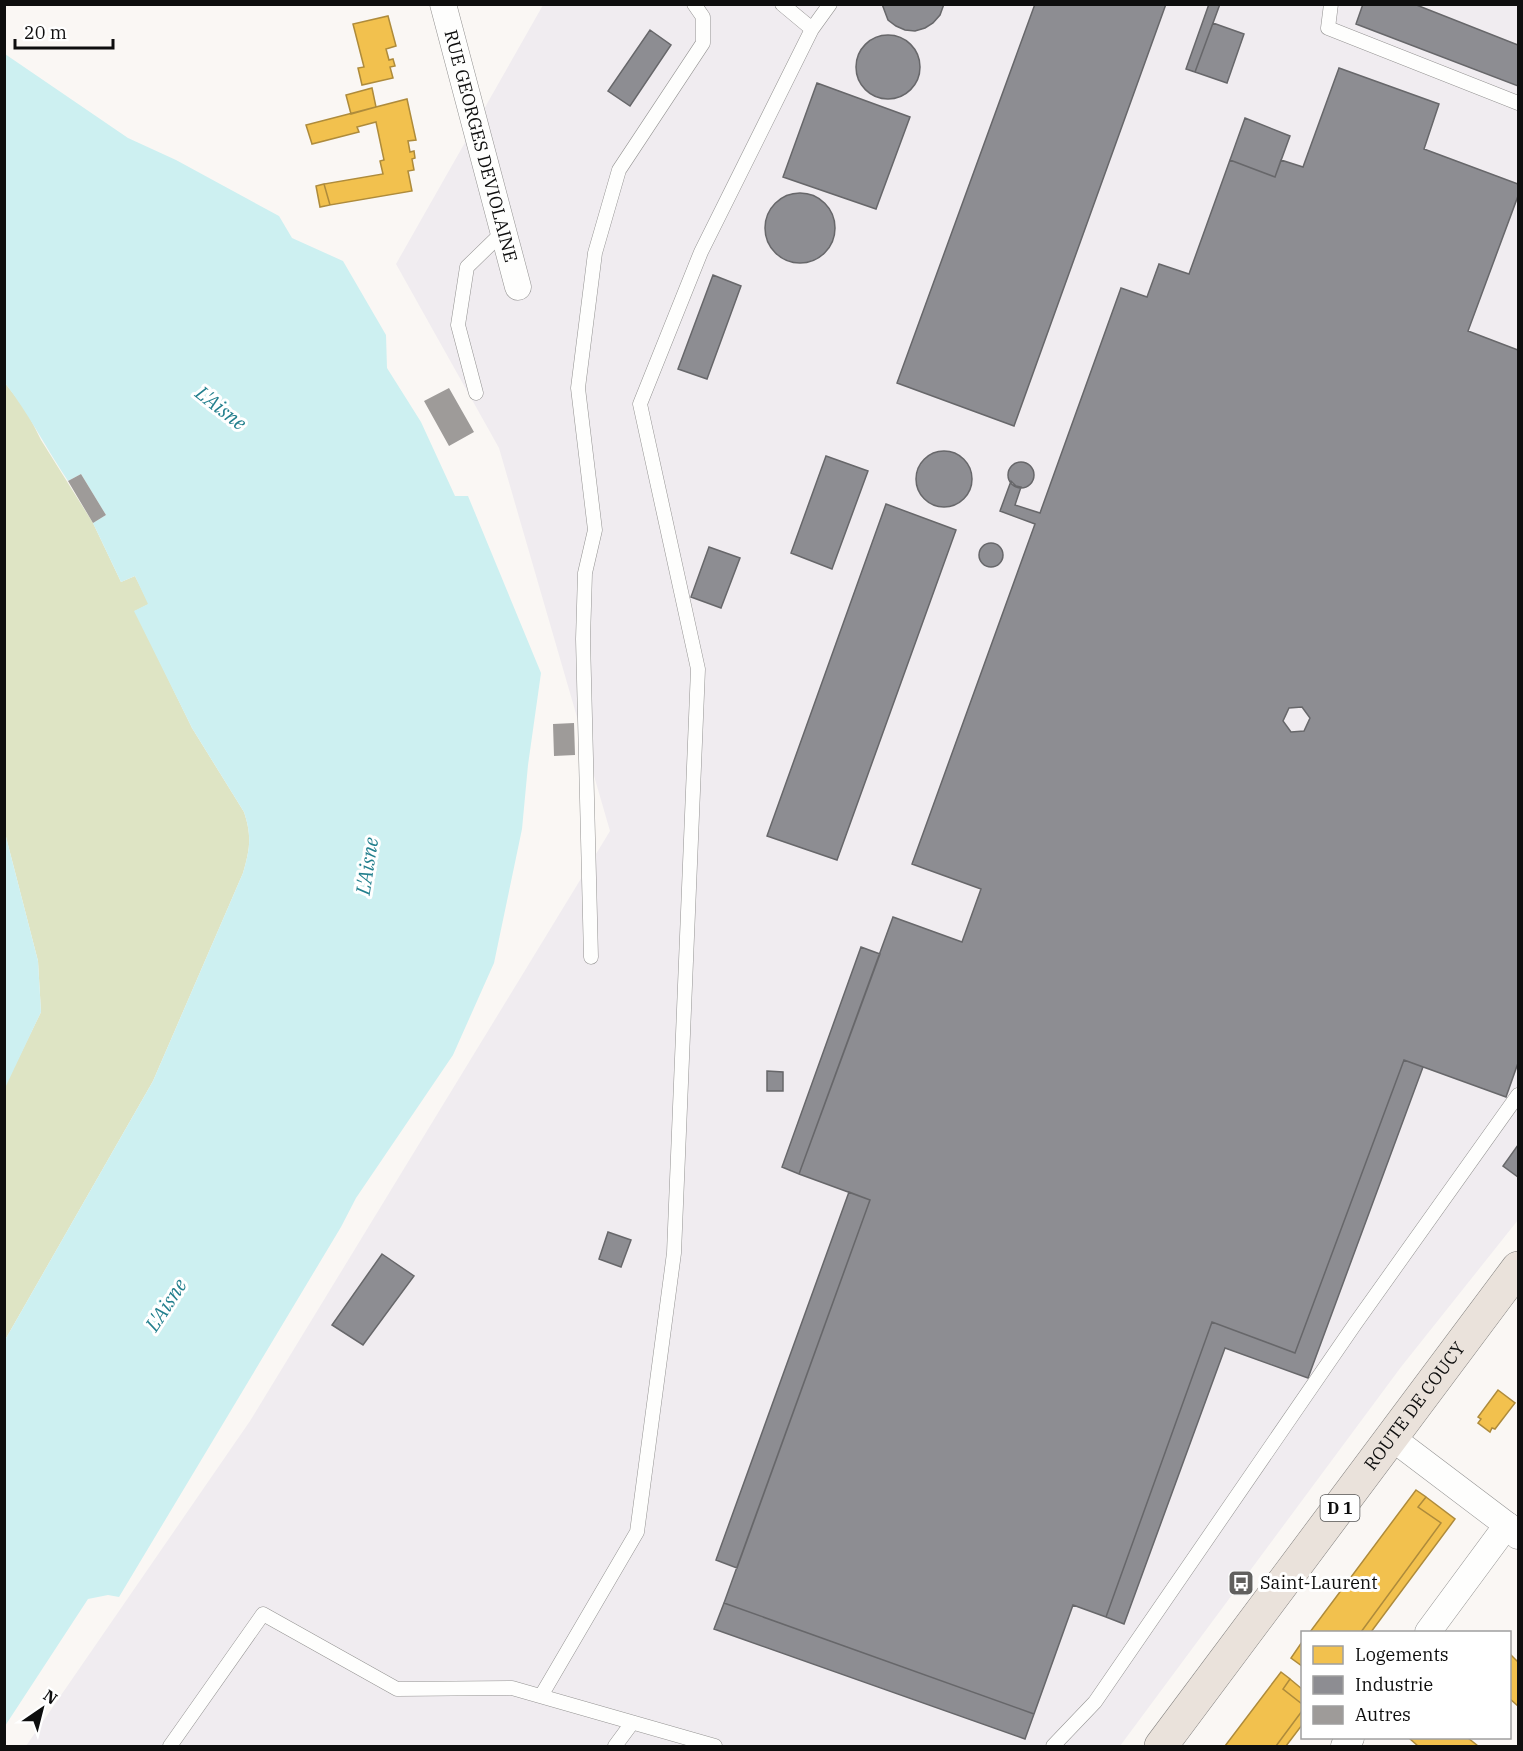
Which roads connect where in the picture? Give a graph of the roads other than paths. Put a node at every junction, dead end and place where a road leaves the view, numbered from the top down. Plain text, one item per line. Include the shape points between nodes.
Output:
1 (443, 4) edge
2 (694, 4) edge
3 (782, 4) edge
4 (831, 4) edge
5 (1331, 4) edge
6 (812, 29) junction
7 (1518, 103) edge
8 (503, 232) junction
9 (518, 287) dead end
10 (476, 393) dead end
11 (591, 957) dead end
12 (1518, 1095) edge
13 (1518, 1269) edge
14 (1392, 1438) junction
15 (1513, 1531) edge
16 (1429, 1631) edge
17 (541, 1696) junction
18 (632, 1723) junction
19 (170, 1746) edge
20 (615, 1746) edge
21 (715, 1746) edge
22 (1053, 1746) edge
23 (1161, 1746) edge

1 - 8 street, RUE GEORGES DEVIOLAINE
2 - 11 lane via 703,17 703,43 619,170 595,253 578,388 595,530 585,573 583,639
3 - 6 lane
4 - 6 lane
5 - 7 lane via 1328,28
6 - 17 lane via 701,252 640,404 698,669 674,1253 637,1532
8 - 9 street, RUE GEORGES DEVIOLAINE
8 - 10 lane via 467,267 458,325
12 - 22 lane via 1095,1702
13 - 14 main road, ROUTE DE COUCY / D 1
14 - 15 street
14 - 23 main road, ROUTE DE COUCY / D 1
15 - 16 street
17 - 18 lane
17 - 19 lane via 512,1688 397,1689 263,1614
18 - 20 lane
18 - 21 lane

